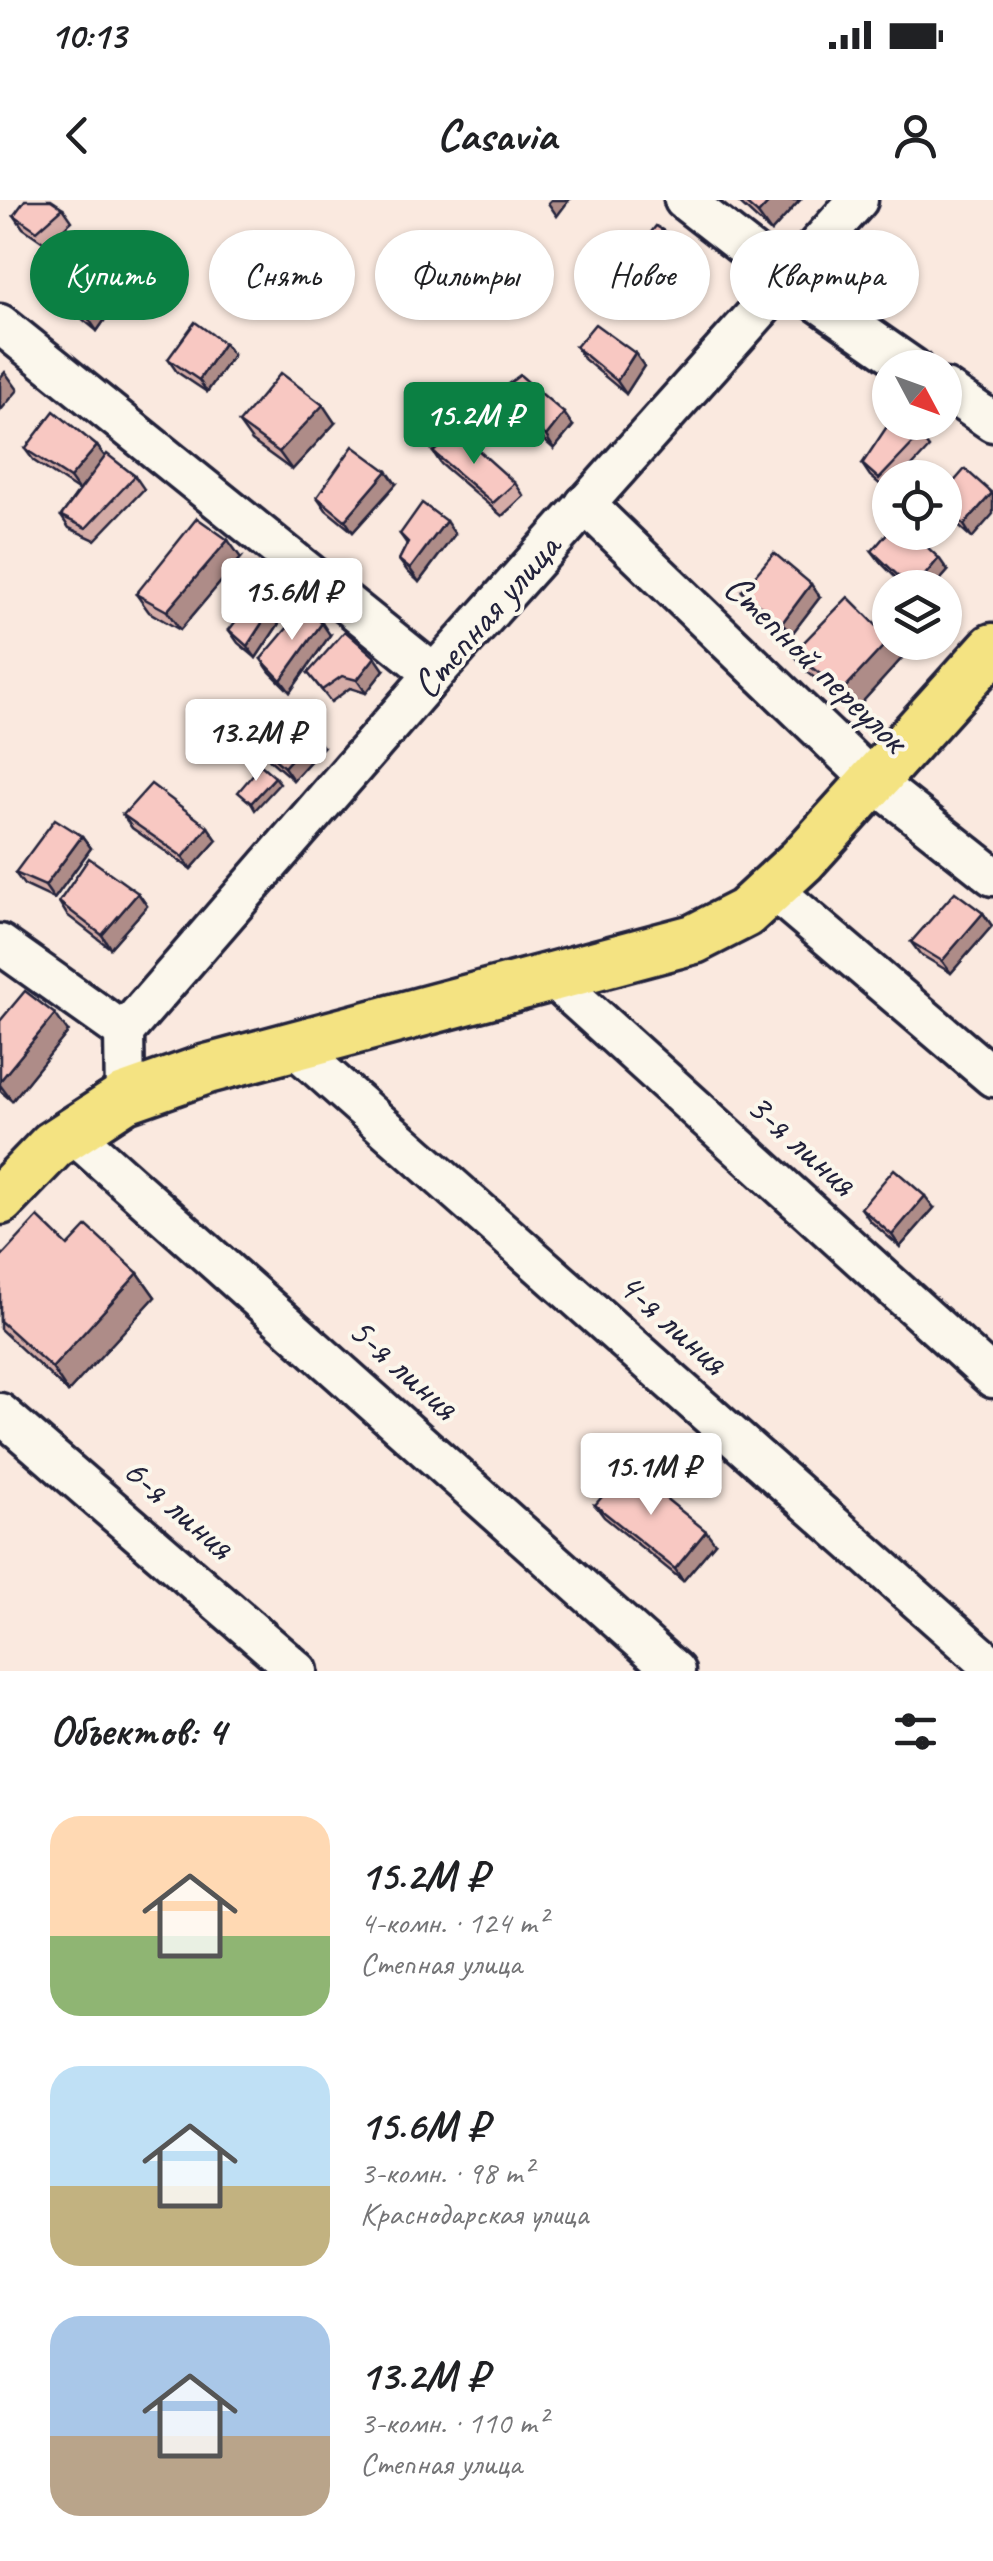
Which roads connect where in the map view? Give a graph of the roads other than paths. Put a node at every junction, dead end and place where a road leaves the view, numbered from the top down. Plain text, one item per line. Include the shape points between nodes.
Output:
1 (684, 200) edge
2 (858, 200) edge
3 (832, 230) edge
4 (730, 236) edge
5 (752, 320) edge
6 (844, 320) edge
7 (0, 324) edge
8 (888, 350) edge
9 (962, 401) edge
10 (993, 422) edge
11 (585, 504) junction
12 (993, 648) edge
13 (434, 674) junction
14 (873, 781) junction
15 (993, 876) edge
16 (771, 888) junction
17 (0, 944) edge
18 (551, 977) junction
19 (124, 1032) junction
20 (292, 1046) junction
21 (993, 1077) edge
22 (125, 1098) junction
23 (72, 1132) junction
24 (0, 1200) edge
25 (992, 1374) edge
26 (0, 1413) edge
27 (993, 1668) edge
28 (298, 1671) edge
29 (675, 1671) edge

1 - 4 street
2 - 3 street, Степная улица
5 - 11 street, Степная улица
6 - 8 street
7 - 13 street
9 - 10 street
11 - 13 street, Степная улица
11 - 14 street, Степной переулок
12 - 14 main road
13 - 19 street, Степная улица
14 - 15 street, Степной переулок
14 - 16 main road
16 - 18 main road via 745,912 694,939
16 - 21 street
17 - 19 street
18 - 20 main road
18 - 25 street, 3-я линия
19 - 22 street
20 - 22 main road
20 - 27 street, 4-я линия
22 - 23 main road
23 - 24 main road
23 - 29 street, 5-я линия
26 - 28 street, 6-я линия

